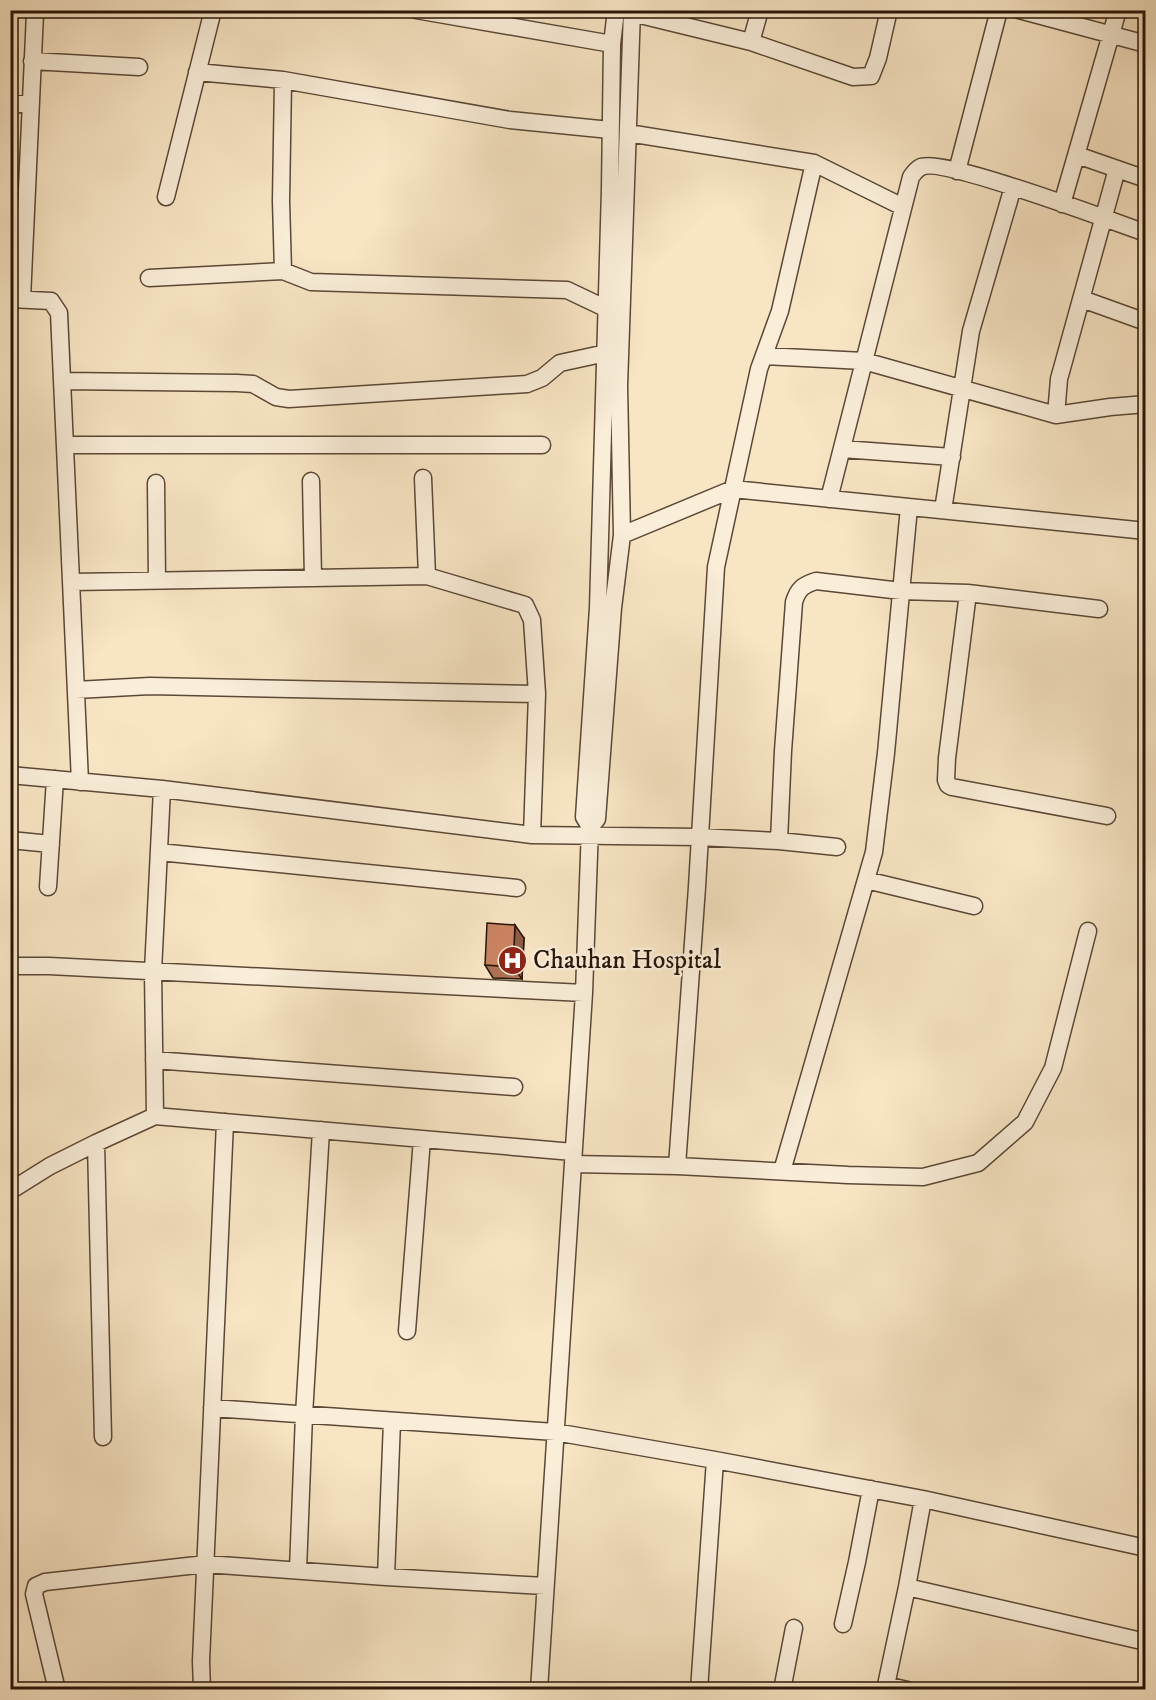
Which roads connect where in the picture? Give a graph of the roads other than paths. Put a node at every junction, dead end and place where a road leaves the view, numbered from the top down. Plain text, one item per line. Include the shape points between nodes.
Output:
1 (213, 10) edge
2 (416, 10) edge
3 (760, 10) edge
4 (889, 10) edge
5 (999, 10) edge
6 (1019, 10) edge
7 (1118, 10) edge
8 (627, 11) edge
9 (35, 13) dead end
10 (1112, 35) junction
11 (751, 42) junction
12 (612, 44) junction
13 (1146, 44) edge
14 (32, 61) junction
15 (139, 67) dead end
16 (197, 72) junction
17 (283, 80) junction
18 (30, 103) junction
19 (10, 105) edge
20 (610, 130) junction
21 (628, 133) junction
22 (1077, 155) junction
23 (814, 163) junction
24 (1117, 169) junction
25 (957, 171) junction
26 (1146, 179) edge
27 (1013, 187) junction
28 (166, 197) dead end
29 (1062, 204) junction
30 (903, 207) junction
31 (1104, 219) junction
32 (1146, 233) edge
33 (283, 272) junction
34 (149, 278) dead end
35 (16, 299) edge
36 (1082, 299) junction
37 (607, 309) junction
38 (1146, 322) edge
39 (613, 353) junction
40 (764, 356) junction
41 (864, 361) junction
42 (63, 381) junction
43 (962, 388) junction
44 (1146, 404) edge
45 (1056, 415) junction
46 (66, 445) junction
47 (542, 445) dead end
48 (842, 449) junction
49 (951, 457) junction
50 (423, 478) dead end
51 (311, 481) dead end
52 (156, 483) dead end
53 (733, 489) junction
54 (829, 499) junction
55 (909, 507) junction
56 (944, 510) junction
57 (1146, 531) edge
58 (622, 535) junction
59 (427, 576) junction
60 (313, 578) junction
61 (157, 581) junction
62 (72, 582) junction
63 (901, 591) junction
64 (968, 593) junction
65 (1098, 609) dead end
66 (76, 690) junction
67 (537, 694) junction
68 (10, 775) edge
69 (55, 779) junction
70 (80, 782) junction
71 (162, 789) junction
72 (1107, 816) dead end
73 (589, 831) junction
74 (532, 835) junction
75 (699, 837) junction
76 (10, 840) edge
77 (778, 841) junction
78 (51, 844) junction
79 (837, 847) dead end
80 (159, 852) junction
81 (866, 880) junction
82 (48, 887) dead end
83 (517, 888) dead end
84 (974, 906) dead end
85 (1088, 932) dead end
86 (10, 966) edge
87 (153, 971) junction
88 (584, 993) junction
89 (154, 1059) junction
90 (514, 1087) dead end
91 (155, 1116) junction
92 (225, 1122) junction
93 (321, 1130) junction
94 (422, 1139) junction
95 (96, 1143) junction
96 (573, 1158) junction
97 (677, 1166) junction
98 (782, 1171) junction
99 (10, 1191) edge
100 (407, 1331) dead end
101 (212, 1408) junction
102 (304, 1415) junction
103 (392, 1421) junction
104 (555, 1432) junction
105 (103, 1437) dead end
106 (716, 1460) junction
107 (871, 1489) junction
108 (923, 1499) junction
109 (1146, 1548) edge
110 (206, 1564) junction
111 (298, 1570) junction
112 (386, 1577) junction
113 (545, 1586) junction
114 (907, 1587) junction
115 (843, 1624) dead end
116 (794, 1628) dead end
117 (1146, 1642) edge
118 (885, 1687) edge
119 (57, 1689) edge
120 (202, 1689) edge
121 (538, 1689) edge
122 (699, 1689) edge
123 (783, 1689) edge
124 (907, 1689) edge

1 - 16 street
2 - 12 street
3 - 11 street
4 - 11 street via 871,76 853,77
5 - 25 street
6 - 10 street
7 - 10 street
8 - 11 street
8 - 12 street
8 - 21 street
9 - 14 street
10 - 13 street
10 - 22 street
12 - 20 street
14 - 15 street
14 - 18 street
16 - 17 street
16 - 28 street
17 - 20 street via 510,120
17 - 33 street
18 - 19 street
18 - 35 street
20 - 37 street
21 - 23 street
21 - 39 street
22 - 24 street
22 - 29 street
23 - 30 street
23 - 40 street via 780,311
24 - 26 street
24 - 31 street
25 - 27 street
25 - 30 street via 921,167 910,177
27 - 29 street
27 - 43 street via 971,332
29 - 31 street
30 - 41 street
31 - 32 street
31 - 36 street
33 - 34 street
33 - 37 street via 311,282 567,290
35 - 42 street via 51,301 59,313
36 - 38 street
36 - 45 street via 1059,379
37 - 39 street
39 - 42 street via 560,363 527,384 289,399 276,397 253,384
39 - 58 street via 619,386
39 - 73 street via 584,817
40 - 41 street
40 - 53 street
41 - 43 street
41 - 48 street
42 - 46 street
43 - 45 street
43 - 49 street
44 - 45 street
46 - 47 street
46 - 62 street
48 - 49 street
48 - 54 street
49 - 56 street
50 - 59 street
51 - 60 street
52 - 61 street
53 - 54 street
53 - 58 street
53 - 75 street via 716,567
54 - 55 street
55 - 56 street
55 - 63 street
56 - 57 street
58 - 73 street via 597,819
59 - 60 street
59 - 67 street via 525,605 532,621
60 - 61 street
61 - 62 street
62 - 66 street
63 - 64 street
63 - 77 street via 816,580 797,591
63 - 81 street via 886,753 874,852
64 - 65 street
64 - 72 street via 947,758 948,785
66 - 67 street via 150,686
66 - 70 street
67 - 74 street
68 - 69 street
69 - 70 street
69 - 78 street
70 - 71 street
71 - 74 street
71 - 80 street
73 - 74 street
73 - 75 street
73 - 88 street
75 - 77 street
75 - 97 street
76 - 78 street
77 - 79 street
78 - 82 street
80 - 83 street
80 - 87 street
81 - 84 street
81 - 98 street
85 - 98 street via 1053,1068 1025,1122 978,1163 923,1177
86 - 87 street
87 - 88 street
87 - 89 street
88 - 96 street
89 - 90 street
89 - 91 street
91 - 92 street
91 - 95 street
92 - 93 street
92 - 101 street
93 - 94 street
93 - 102 street
94 - 96 street
94 - 100 street
95 - 99 street
95 - 105 street
96 - 97 street
96 - 104 street
97 - 98 street
101 - 102 street
101 - 110 street
102 - 103 street
102 - 111 street
103 - 104 street
103 - 112 street
104 - 106 street
104 - 113 street
106 - 107 street
106 - 122 street
107 - 108 street
107 - 115 street
108 - 109 street
108 - 114 street
110 - 111 street
110 - 119 street via 36,1586 34,1594
110 - 120 street
111 - 112 street
112 - 113 street
113 - 121 street
114 - 117 street
114 - 118 street
116 - 123 street
118 - 124 street

